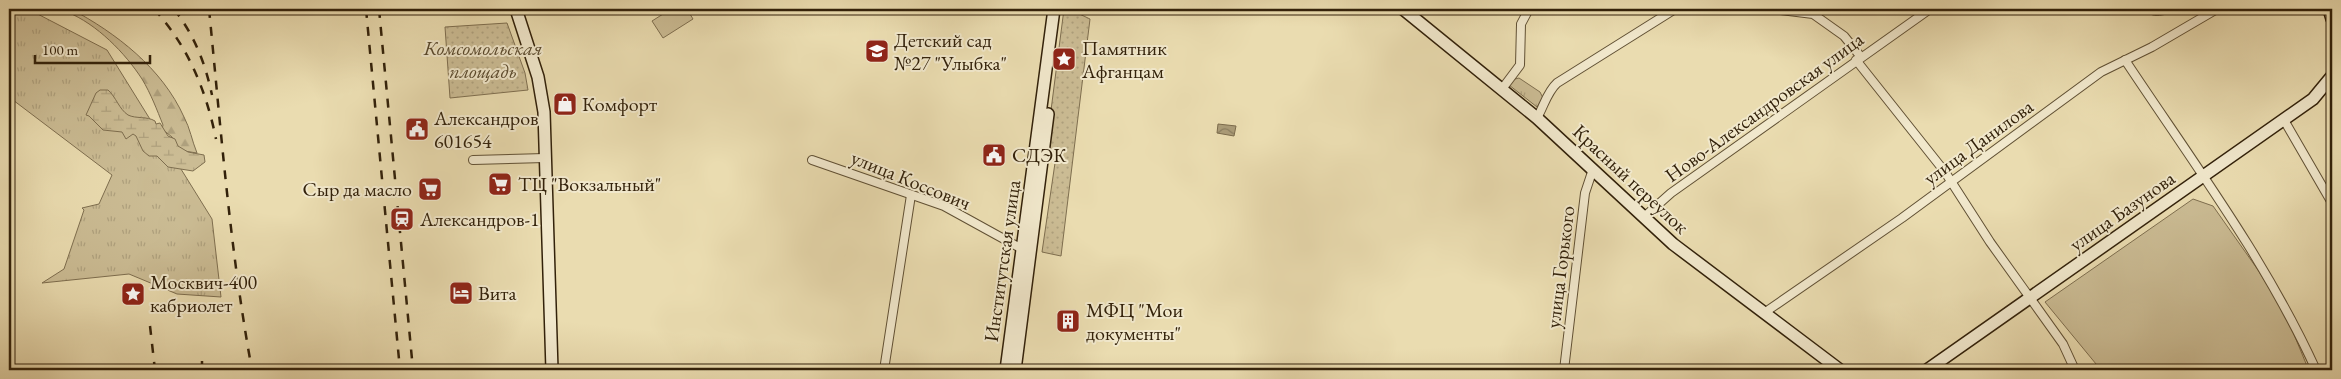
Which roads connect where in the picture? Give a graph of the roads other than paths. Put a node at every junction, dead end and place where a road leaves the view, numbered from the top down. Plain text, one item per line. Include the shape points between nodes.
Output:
1 (516, 9) edge
2 (1054, 9) edge
3 (1061, 9) edge
4 (1403, 9) edge
5 (1529, 9) edge
6 (1675, 9) edge
7 (1773, 9) edge
8 (1930, 9) edge
9 (2217, 9) edge
10 (2329, 9) edge
11 (2332, 19) edge
12 (1858, 58) junction
13 (2125, 60) junction
14 (2332, 76) edge
15 (1502, 90) junction
16 (1537, 118) junction
17 (2284, 120) junction
18 (546, 158) junction
19 (473, 160) dead end
20 (812, 160) dead end
21 (1593, 169) junction
22 (2203, 177) junction
23 (1951, 182) junction
24 (912, 195) junction
25 (2332, 203) edge
26 (1644, 217) junction
27 (1026, 250) junction
28 (2032, 298) junction
29 (1764, 314) junction
30 (552, 370) edge
31 (884, 370) edge
32 (1006, 370) edge
33 (1015, 370) edge
34 (1564, 370) edge
35 (1840, 370) edge
36 (1927, 370) edge
37 (2075, 370) edge
38 (2316, 370) edge

1 - 18 street via 538,77 544,112
2 - 27 street, Институтская улица
3 - 27 street, Институтская улица
4 - 15 street, Красный переулок
5 - 15 street via 1521,24 1520,65
6 - 16 street via 1557,83 1549,91
7 - 12 street via 1813,14 1844,36
8 - 12 street, Ново-Александровская улица
9 - 13 street, улица Данилова
10 - 11 street
12 - 23 street
12 - 26 street, Ново-Александровская улица via 1671,193
13 - 22 street
13 - 23 street, улица Данилова via 2101,72
14 - 17 street, улица Базунова via 2313,99
15 - 16 street, Красный переулок
16 - 21 street, Красный переулок
17 - 22 street, улица Базунова
17 - 25 street
18 - 19 street
18 - 30 street
20 - 24 street, улица Коссович
21 - 26 street, Красный переулок
21 - 34 street, улица Горького via 1585,193
22 - 28 street, улица Базунова
22 - 38 street via 2295,323
23 - 28 street
23 - 29 street, улица Данилова
24 - 27 street, улица Коссович via 944,206
24 - 31 street
26 - 29 street, Красный переулок via 1690,258
27 - 32 street, Институтская улица
27 - 33 street, Институтская улица
28 - 36 street, улица Базунова
28 - 37 street via 2064,344
29 - 35 street, Красный переулок

